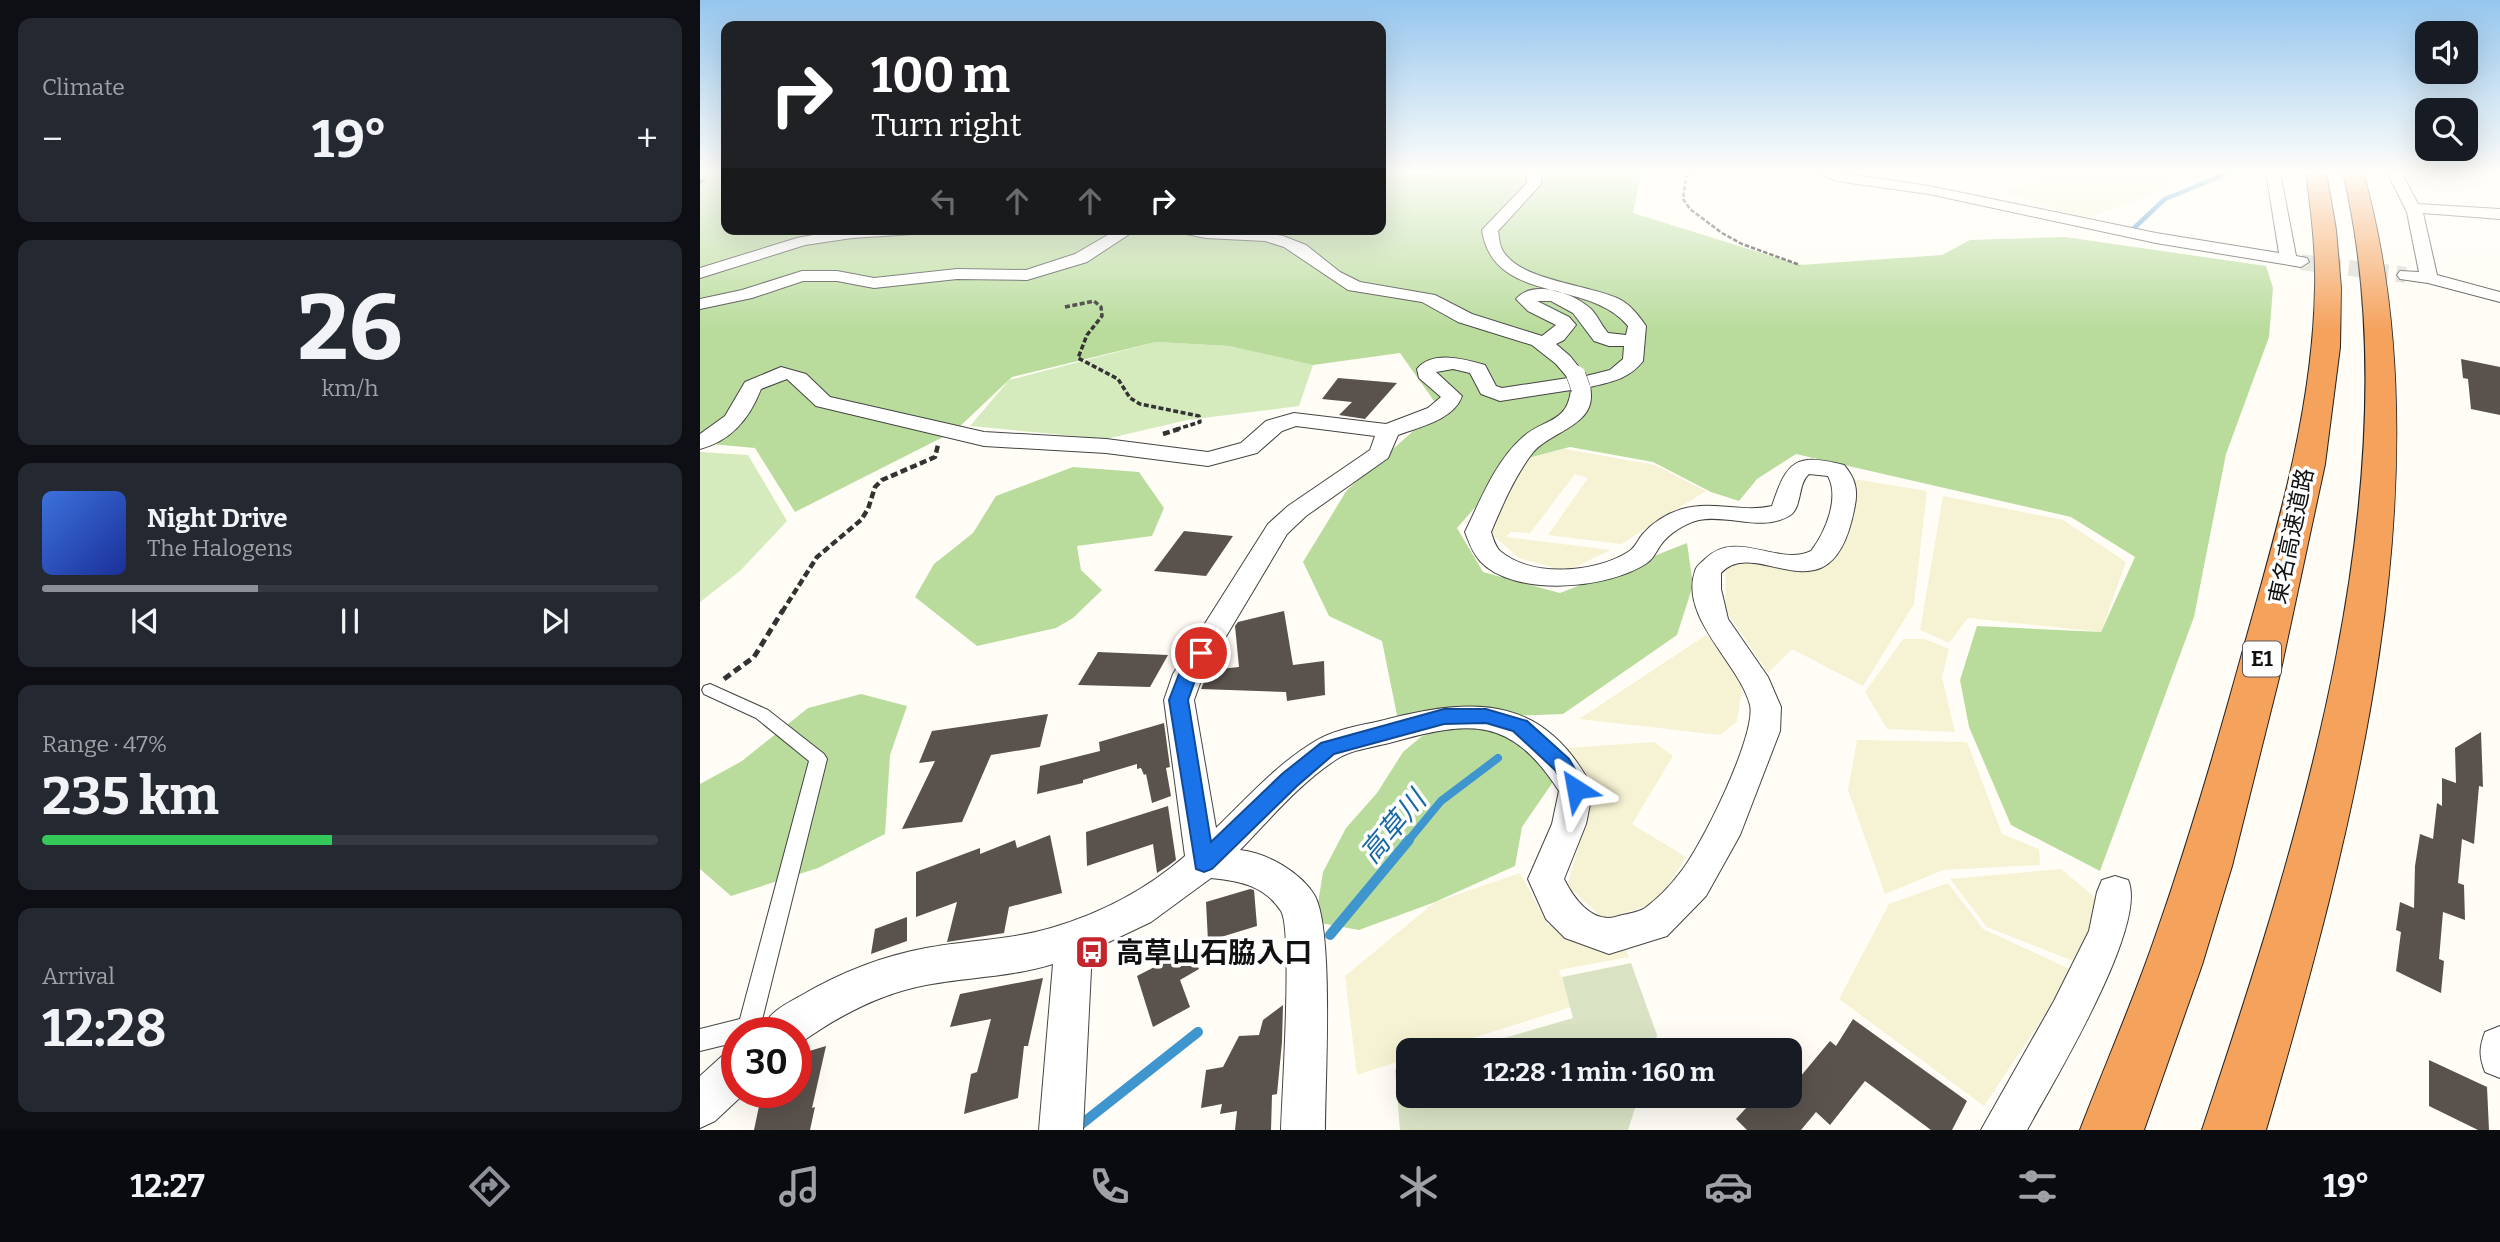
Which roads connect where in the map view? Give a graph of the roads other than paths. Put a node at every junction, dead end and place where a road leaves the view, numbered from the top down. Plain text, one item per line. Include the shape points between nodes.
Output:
1 (1494, 225) edge
2 (2093, 225) edge
3 (2286, 225) edge
4 (2325, 225) edge
5 (2364, 225) edge
6 (2417, 225) edge
7 (840, 235) edge
8 (1119, 235) edge
9 (1203, 235) edge
10 (2294, 260) joint
11 (700, 273) edge
12 (2406, 275) tunnel mouth
13 (2429, 278) junction
14 (2500, 297) edge
15 (700, 304) edge
16 (1634, 340) junction
17 (1543, 342) junction
18 (1388, 431) junction
19 (700, 442) edge
20 (710, 690) road end
21 (1204, 862) junction
22 (2115, 892) dead end
23 (1074, 937) junction
24 (764, 1017) edge
25 (802, 1017) edge
26 (721, 1037) edge
27 (700, 1040) edge
28 (2500, 1047) edge
29 (2500, 1057) edge
30 (721, 1086) edge
31 (700, 1106) edge
32 (1061, 1124) edge
33 (1303, 1130) edge
34 (2003, 1130) edge
35 (2112, 1130) edge
36 (2237, 1130) edge

1 - 16 street via 1490,239 1499,255 1528,278 1615,304 1637,326
2 - 10 street
3 - 10 street
4 - 35 highway, 東名高速道路 / E1 via 2328,273 2323,368 2297,526 2245,726 2181,943
5 - 36 highway via 2378,295 2383,379 2367,600 2334,778
6 - 13 street
7 - 11 street via 803,241
8 - 15 street via 1081,258 1027,275 957,274 874,283 803,276
9 - 17 street via 1267,237 1295,245 1353,285 1425,297 1464,317
12 - 13 street
13 - 14 street
16 - 17 street via 1600,336 1577,308 1534,294 1525,299 1529,304 1567,325
16 - 18 street via 1633,361 1617,374 1521,394 1500,395 1489,390 1478,369 1458,362 1438,364 1426,373 1447,389 1451,400 1436,413
17 - 21 street via 1559,354 1579,382 1582,405 1573,418 1529,443 1478,532 1485,551 1518,571 1545,577 1579,576 1614,568 1641,556 1668,524 1691,514 1719,510 1756,516 1783,510 1789,479 1797,471 1808,467 1836,470 1844,479 1835,538 1825,554 1805,564 1741,554 1721,558 1708,571 1714,620 1757,685 1766,707 1764,731 1723,835 1693,885 1654,924 1609,936 1578,926 1559,907 1546,879 1569,824 1576,789 1562,765 1520,726 1486,716 1444,716 1328,749
18 - 19 street via 1294,419 1274,426 1249,448 1208,459 1107,446 984,439 823,402 799,377 782,373 751,386 744,408 729,427
18 - 21 street via 1380,453 1277,529 1188,674 1179,700
20 - 24 lane via 762,714 818,759
21 - 23 street via 1112,924
21 - 33 street via 1251,867 1275,880 1300,905 1306,956
22 - 34 street via 2108,933
23 - 25 street via 1015,955 915,968 866,983
23 - 32 street
26 - 27 lane
28 - 29 street
30 - 31 street

